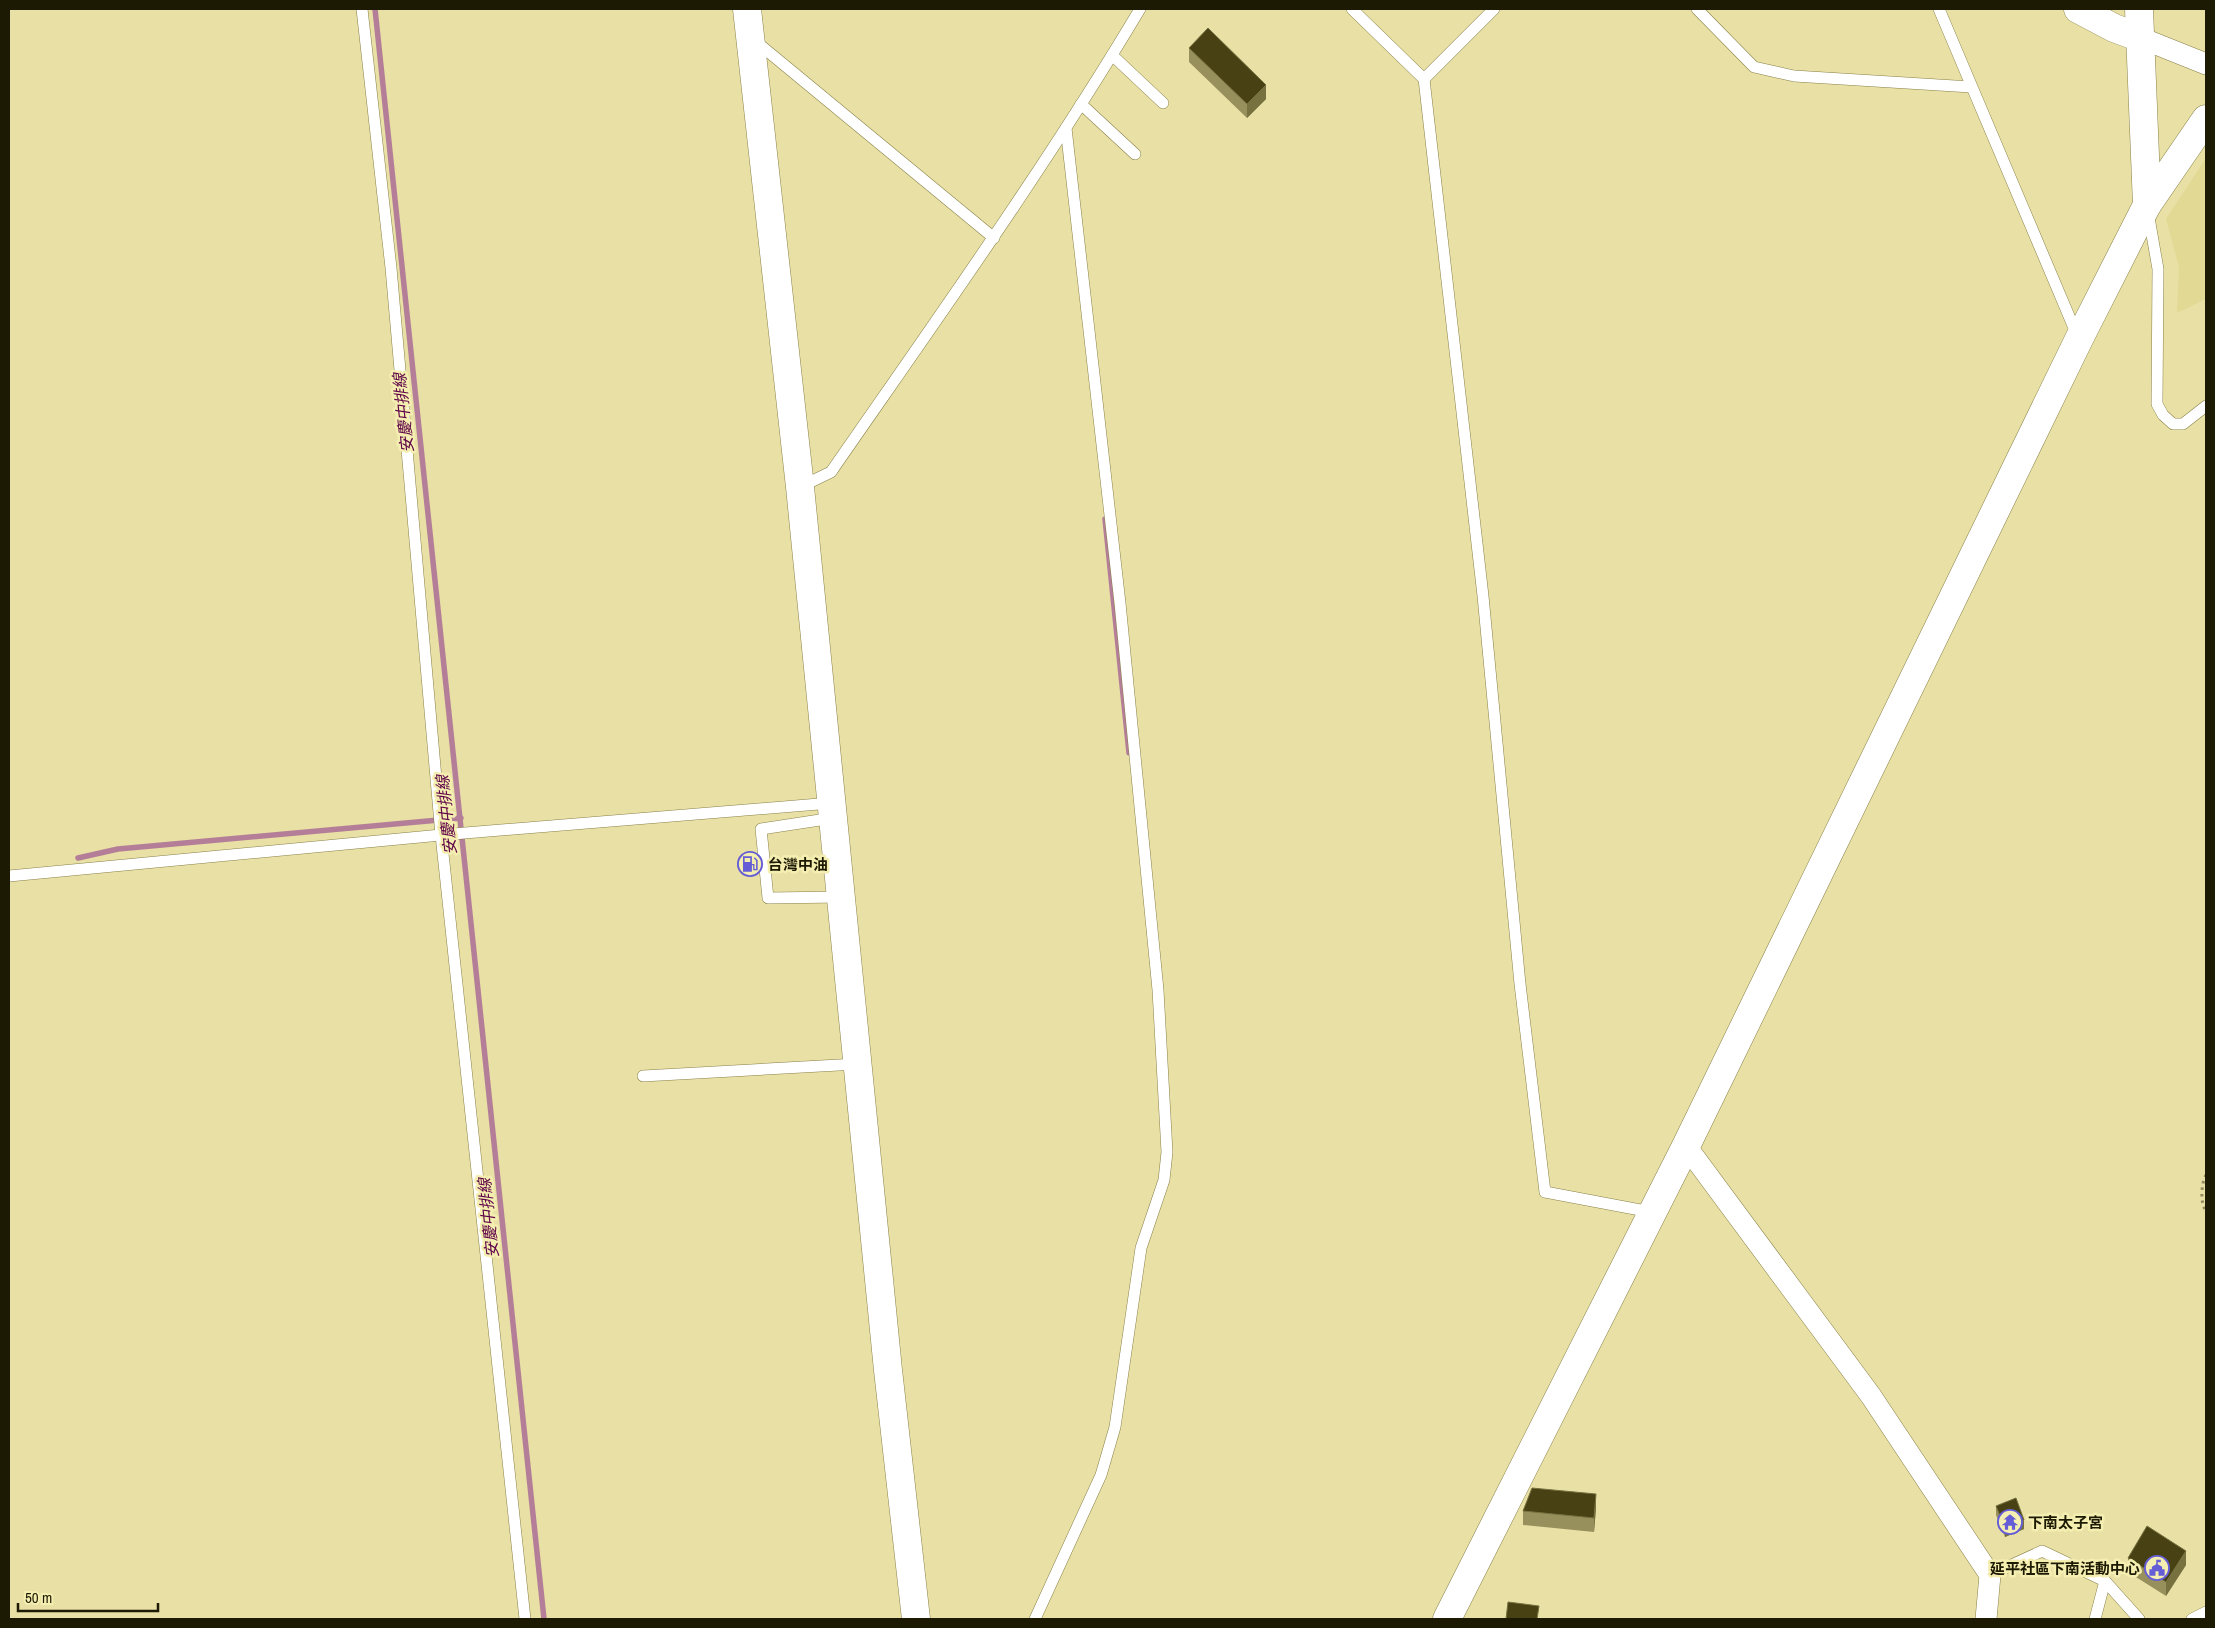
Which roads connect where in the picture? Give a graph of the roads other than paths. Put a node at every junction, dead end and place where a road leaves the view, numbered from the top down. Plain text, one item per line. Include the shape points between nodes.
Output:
1 (362, 9) edge
2 (746, 9) edge
3 (1140, 9) edge
4 (1352, 9) edge
5 (1494, 9) edge
6 (1697, 9) edge
7 (1939, 9) edge
8 (2078, 9) edge
9 (2139, 9) edge
10 (749, 36) junction
11 (2141, 38) junction
12 (1112, 55) junction
13 (2206, 64) edge
14 (1424, 79) junction
15 (1971, 87) junction
16 (1163, 103) dead end
17 (1081, 104) junction
18 (1066, 128) junction
19 (2202, 132) edge
20 (1135, 154) dead end
21 (2147, 205) junction
22 (994, 238) junction
23 (2079, 339) junction
24 (2206, 406) edge
25 (800, 487) junction
26 (832, 810) junction
27 (446, 834) junction
28 (9, 876) edge
29 (841, 897) junction
30 (857, 1064) junction
31 (643, 1076) dead end
32 (1686, 1146) junction
33 (1651, 1212) junction
34 (1990, 1575) junction
35 (2106, 1581) junction
36 (2206, 1612) edge
37 (525, 1619) edge
38 (916, 1619) edge
39 (1035, 1619) edge
40 (1447, 1619) edge
41 (1986, 1619) edge
42 (2095, 1619) edge
43 (2139, 1619) edge
44 (2192, 1619) edge

1 - 27 lane via 391,268
2 - 10 main road
3 - 12 lane
4 - 14 lane
5 - 14 lane
6 - 15 lane via 1754,67 1794,76
7 - 15 lane
8 - 11 main road
9 - 11 main road
10 - 22 lane
10 - 25 main road
11 - 13 street
11 - 21 main road
12 - 16 lane
12 - 17 lane
14 - 33 lane via 1482,586 1520,984 1545,1192
15 - 23 lane
17 - 18 lane
17 - 20 lane
18 - 22 lane
18 - 39 lane via 1120,603 1158,990 1167,1152 1164,1180 1141,1248 1115,1427 1102,1475
19 - 21 main road
21 - 23 main road
21 - 24 lane via 2158,269 2157,404 2173,424 2183,424
22 - 25 lane via 831,472
23 - 32 main road
25 - 26 main road
26 - 27 lane
26 - 29 main road
26 - 29 lane via 761,830 768,898
27 - 28 lane
27 - 37 lane
29 - 30 main road
30 - 31 lane
30 - 38 main road
32 - 33 main road
32 - 34 street via 1872,1396
33 - 40 main road
34 - 35 lane via 2042,1551
34 - 41 street
35 - 42 lane
35 - 43 lane
36 - 44 lane

